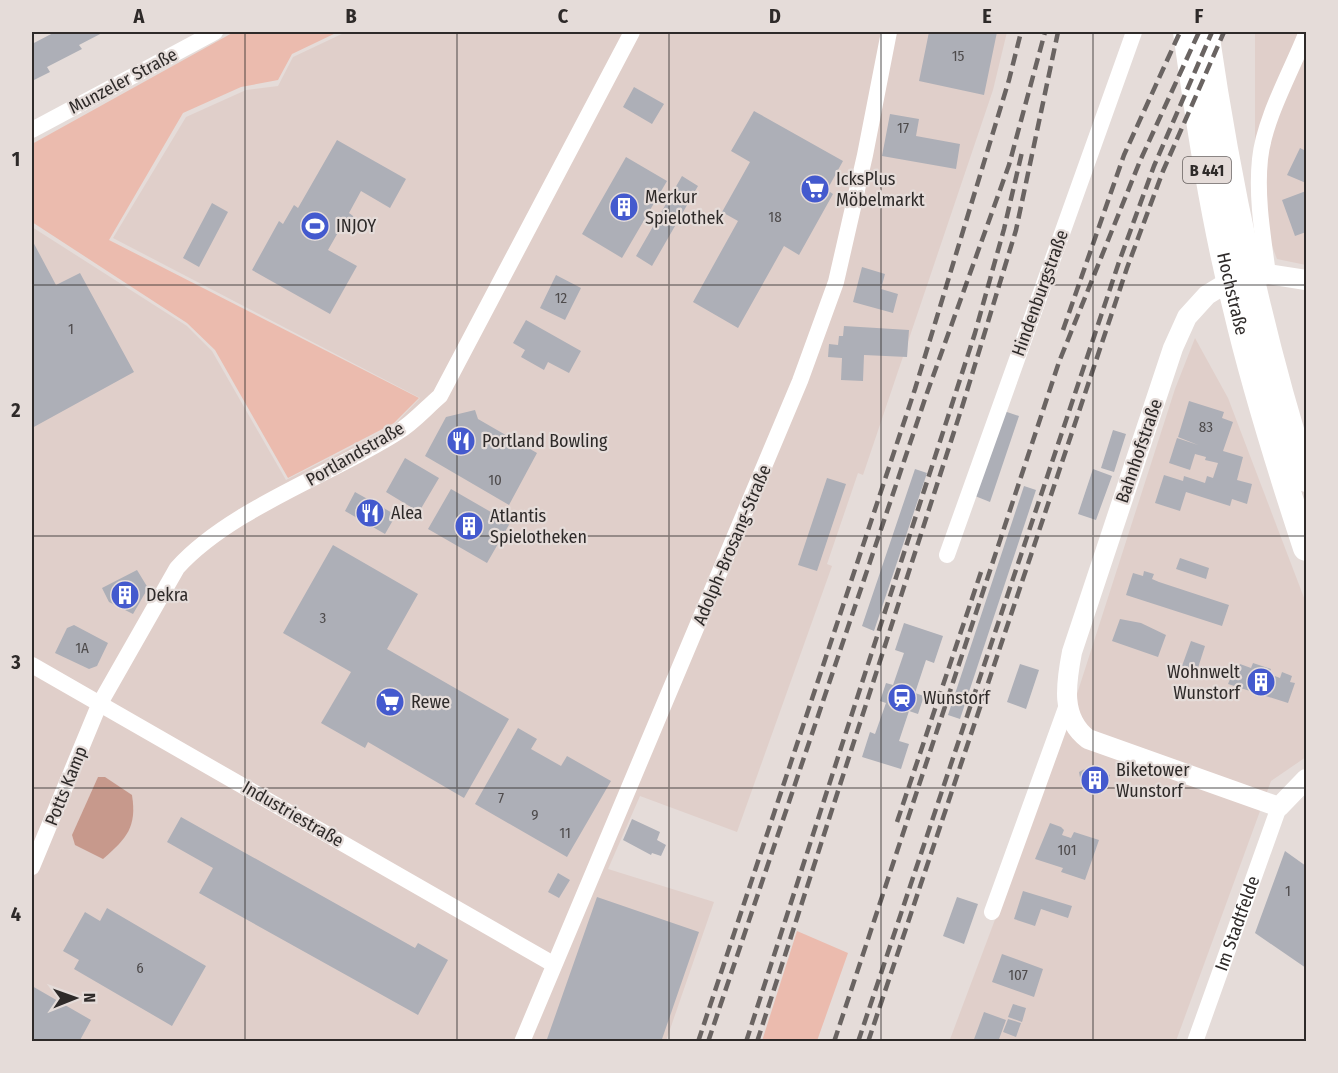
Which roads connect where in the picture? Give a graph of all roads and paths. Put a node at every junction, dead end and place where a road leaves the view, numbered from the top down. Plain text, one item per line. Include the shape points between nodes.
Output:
1 (214, 32) edge
2 (632, 32) edge
3 (889, 32) edge
4 (1134, 32) edge
5 (1186, 32) edge
6 (1206, 32) edge
7 (1306, 34) edge
8 (32, 130) edge
9 (1268, 274) junction
10 (1306, 280) edge
11 (1245, 305) junction
12 (1306, 479) edge
13 (1306, 548) edge
14 (947, 555) dead end
15 (32, 665) edge
16 (99, 705) junction
17 (1067, 705) junction
18 (1306, 779) edge
19 (1279, 807) junction
20 (32, 867) edge
21 (992, 912) dead end
22 (553, 964) junction
23 (522, 1041) edge
24 (1195, 1041) edge

1 - 8 street, Munzeler Straße
2 - 16 street, Portlandstraße via 440,396 400,431 259,508 194,550 165,586
3 - 22 street, Adolph-Brosang-Straße via 836,282 798,386
4 - 14 street, Hindenburgstraße
5 - 11 main road, Hochstraße / B 441 via 1206,165
6 - 11 main road, Hochstraße / B 441
7 - 9 street via 1265,136 1260,160 1262,233
9 - 10 street
9 - 17 street, Bahnhofstraße via 1225,285 1207,295 1186,317 1072,652
11 - 12 main road, Hochstraße / B 441
11 - 13 main road, Hochstraße / B 441 via 1268,426
15 - 16 street, Industriestraße
16 - 20 street, Potts Kamp
16 - 22 street, Industriestraße
17 - 19 street via 1076,730 1088,739
17 - 21 street, Bahnhofstraße
18 - 19 street, Im Stadtfelde
19 - 24 street, Im Stadtfelde
22 - 23 street, Adolph-Brosang-Straße

